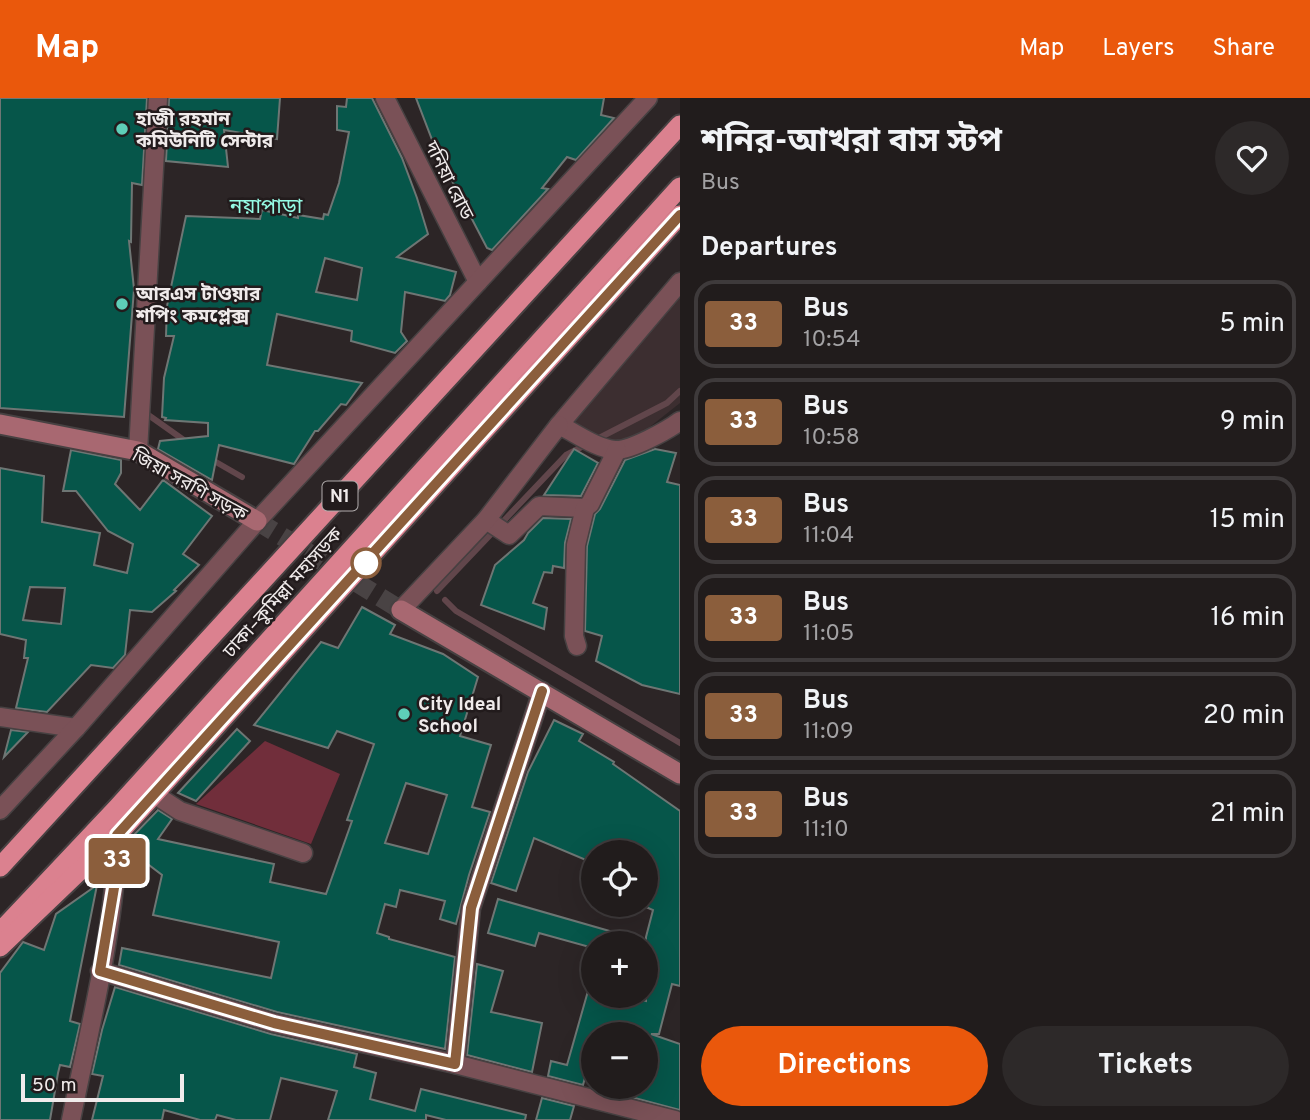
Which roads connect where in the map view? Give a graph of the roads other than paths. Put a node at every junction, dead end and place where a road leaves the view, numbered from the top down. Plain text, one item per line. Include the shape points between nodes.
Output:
1 (158, 98) edge
2 (384, 98) edge
3 (648, 98) edge
4 (680, 125) edge
5 (680, 187) edge
6 (680, 215) edge
7 (478, 282) junction
8 (680, 282) edge
9 (680, 421) edge
10 (0, 424) edge
11 (559, 425) junction
12 (617, 450) junction
13 (138, 451) junction
14 (585, 508) junction
15 (486, 520) junction
16 (257, 521) junction
17 (401, 610) joint
18 (577, 646) dead end
19 (542, 691) junction
20 (0, 717) edge
21 (76, 728) junction
22 (680, 774) edge
23 (154, 794) junction
24 (0, 810) edge
25 (117, 835) junction
26 (303, 853) dead end
27 (0, 867) edge
28 (0, 932) edge
29 (0, 947) edge
30 (100, 971) junction
31 (455, 1064) junction
32 (71, 1120) edge
33 (675, 1120) edge

1 - 13 street
2 - 7 street, দনিয়া রোড
3 - 7 street
4 - 27 highway, ঢাকা–কুমিল্লা মহাসড়ক / N1
5 - 28 highway, ঢাকা–কুমিল্লা মহাসড়ক / N1
6 - 23 highway
7 - 16 street
8 - 11 street
9 - 12 street via 665,433
10 - 13 main road, জিয়া সরণি সড়ক
11 - 12 street
11 - 15 street
12 - 14 street
13 - 16 main road, জিয়া সরণি সড়ক
14 - 15 street via 539,506 509,536
14 - 18 street via 576,545
15 - 17 street
16 - 21 street
17 - 19 main road
19 - 22 main road
19 - 31 street via 471,908
20 - 21 street
21 - 24 street
23 - 25 highway
23 - 26 street via 180,811
25 - 29 highway
25 - 30 street via 117,870
30 - 31 street via 274,1023
30 - 32 street
31 - 33 street

